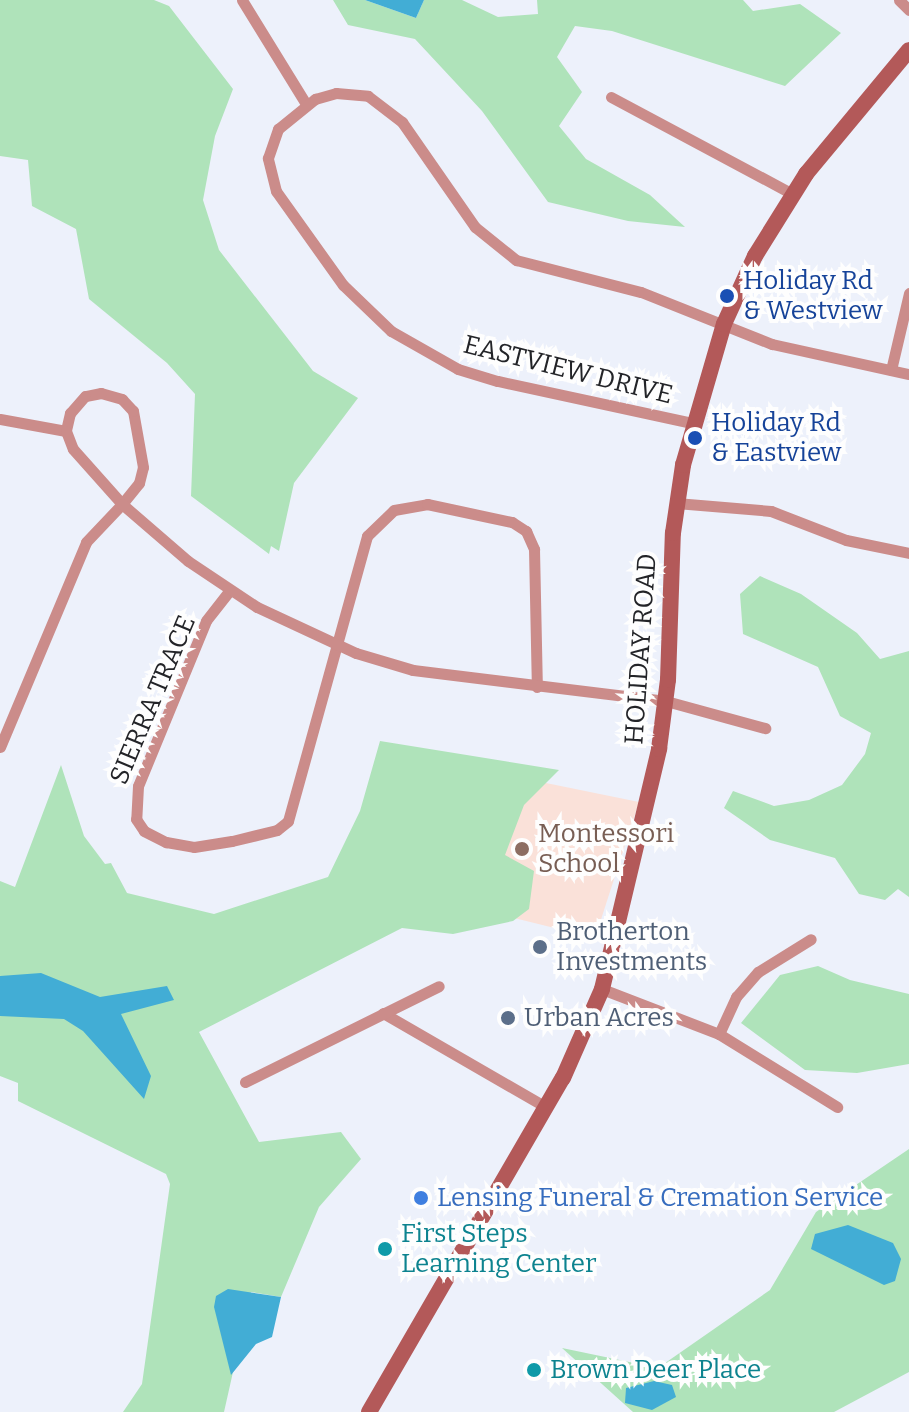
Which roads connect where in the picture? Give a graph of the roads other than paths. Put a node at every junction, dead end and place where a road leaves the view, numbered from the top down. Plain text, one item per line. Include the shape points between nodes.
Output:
1 (242, 0) edge
2 (899, 0) edge
3 (909, 10) edge
4 (909, 50) edge
5 (611, 97) dead end
6 (306, 104) junction
7 (793, 194) junction
8 (909, 293) edge
9 (724, 324) junction
10 (891, 370) junction
11 (909, 374) edge
12 (0, 419) edge
13 (692, 423) junction
14 (66, 431) junction
15 (676, 503) junction
16 (122, 504) junction
17 (909, 553) edge
18 (230, 590) junction
19 (337, 645) junction
20 (537, 687) junction
21 (666, 701) junction
22 (765, 728) dead end
23 (0, 747) edge
24 (811, 939) dead end
25 (439, 986) dead end
26 (602, 989) junction
27 (383, 1013) junction
28 (719, 1034) junction
29 (245, 1082) dead end
30 (546, 1107) junction
31 (837, 1107) dead end
32 (378, 1404) edge
33 (369, 1412) edge

1 - 6 street
2 - 3 street
4 - 7 street, HOLIDAY ROAD
5 - 7 street
6 - 9 street via 349,92 387,106 475,227 516,260 641,292
6 - 13 street, EASTVIEW DRIVE via 274,136 268,158 272,182 343,285 391,331 458,369 497,381
7 - 9 street, HOLIDAY ROAD via 755,256
8 - 10 street
9 - 10 street via 772,344
9 - 13 street, HOLIDAY ROAD
10 - 11 street
12 - 14 street
13 - 15 street, HOLIDAY ROAD
14 - 16 street via 73,449
14 - 16 street via 70,413 85,396 101,393 122,399 133,411 143,467 139,483
15 - 17 street via 771,511 846,540
15 - 21 street, HOLIDAY ROAD
16 - 18 street
16 - 23 street via 86,542 74,565
18 - 19 street
18 - 19 street, SIERRA TRACE via 206,621 138,786 136,819 157,838 194,847 277,830 288,821
19 - 20 street via 413,670
19 - 20 street via 367,536 383,516 427,504 512,522 531,538
20 - 21 street
21 - 22 street
21 - 26 street, HOLIDAY ROAD via 648,803
24 - 28 street via 758,972 736,997
25 - 27 street
26 - 28 street
26 - 30 street, HOLIDAY ROAD
27 - 29 street
27 - 30 street
28 - 31 street
30 - 32 street, HOLIDAY ROAD
32 - 33 street, HOLIDAY ROAD

